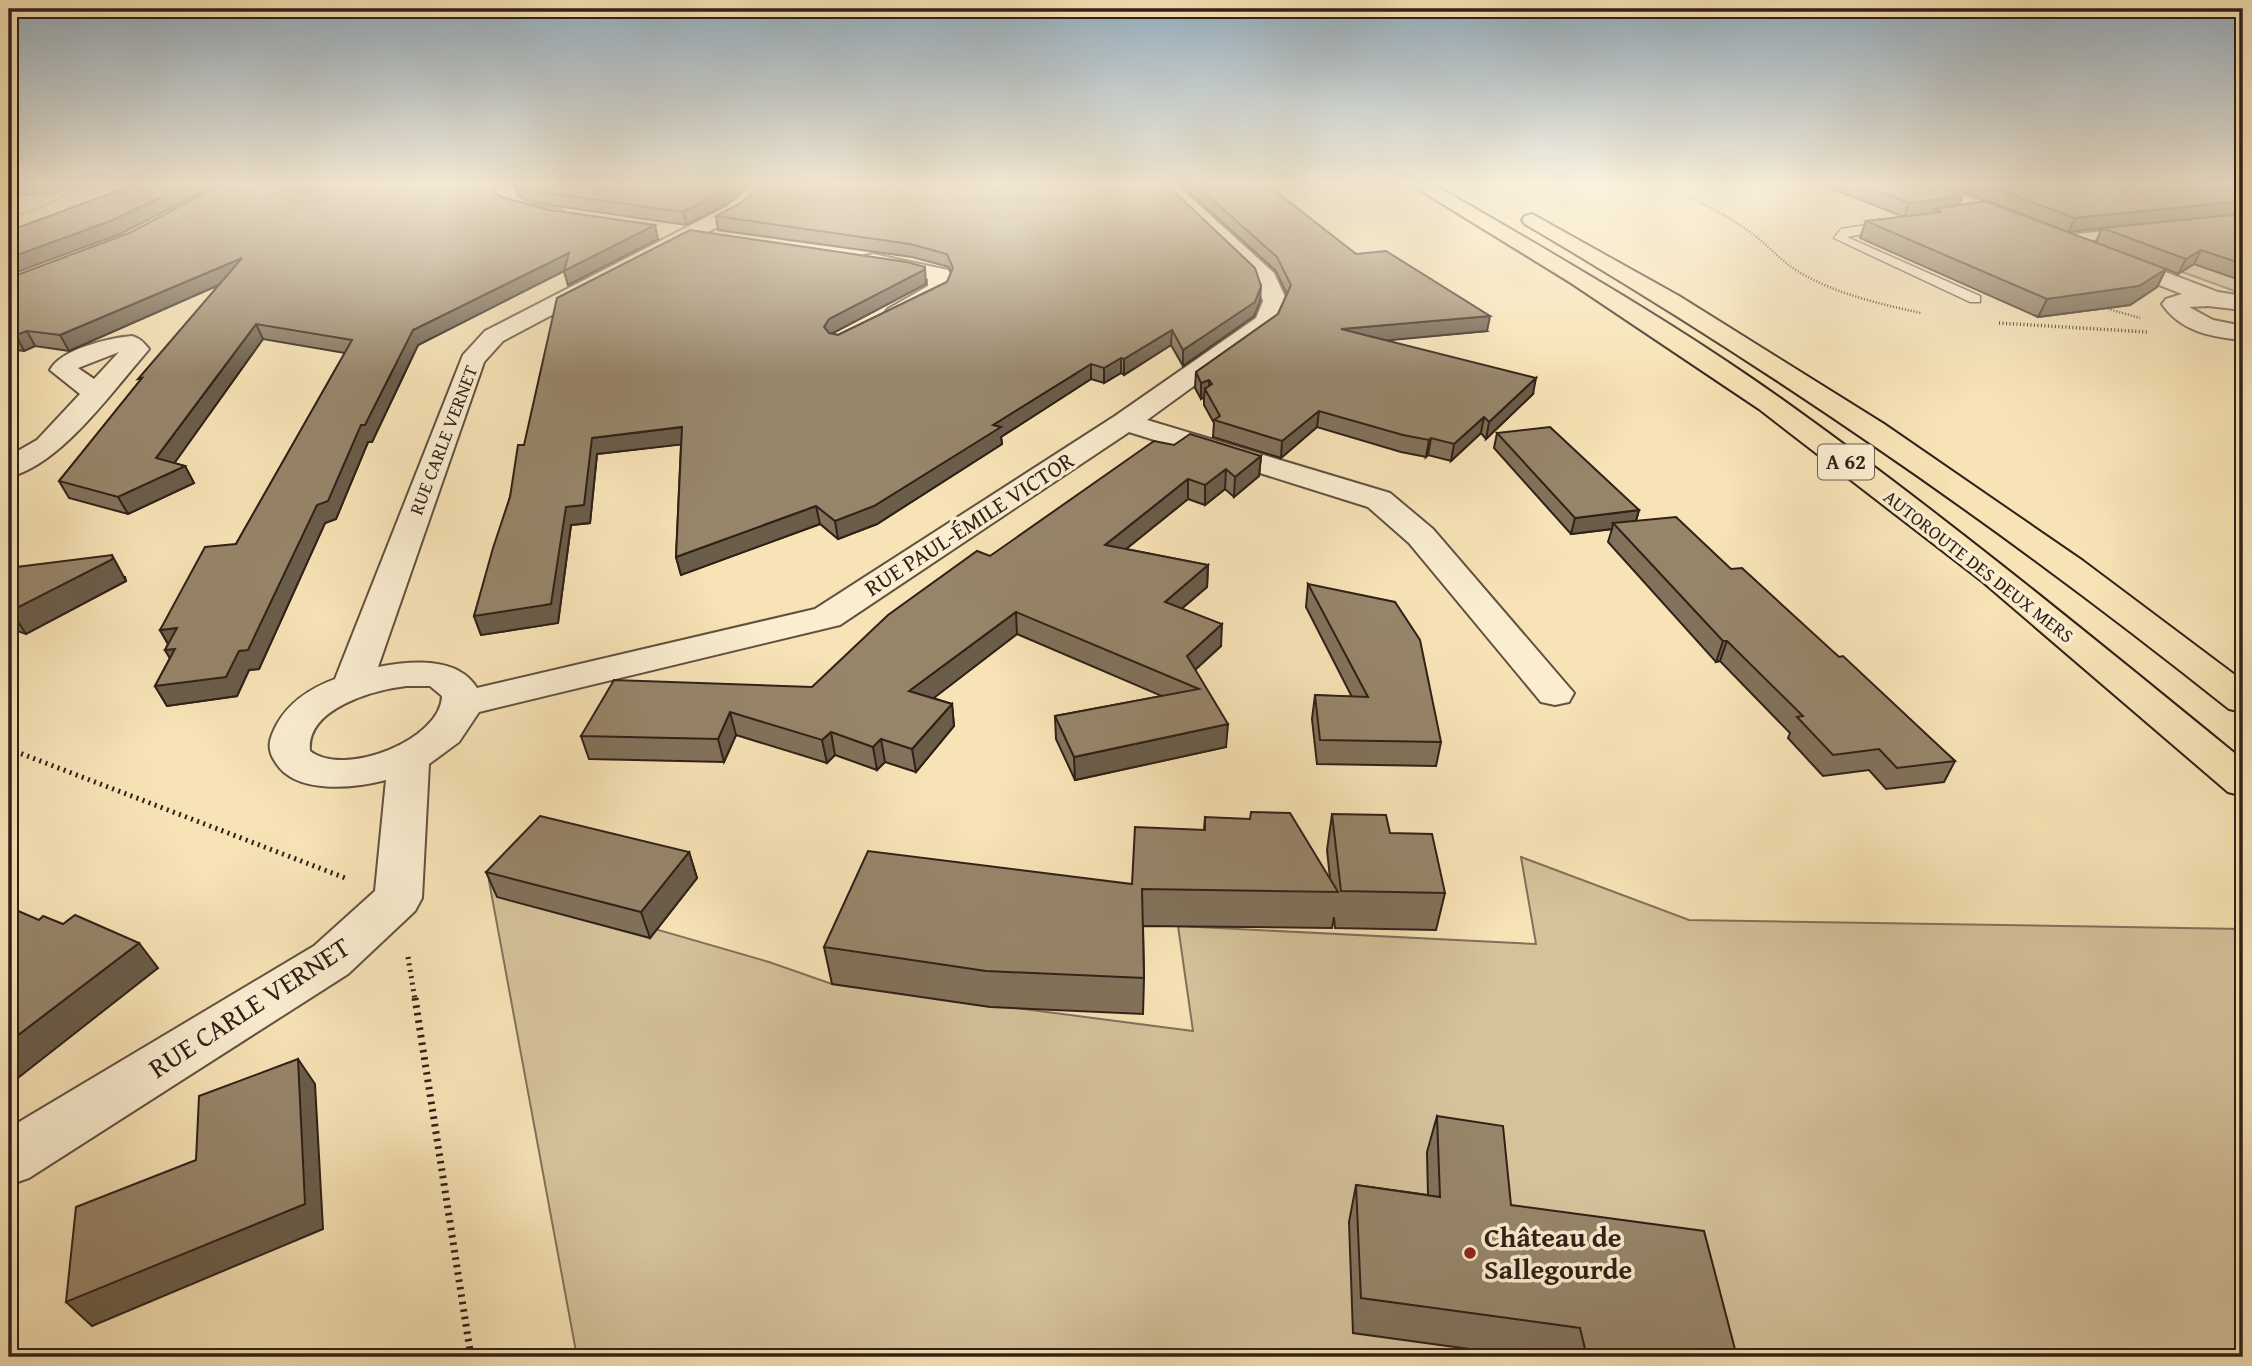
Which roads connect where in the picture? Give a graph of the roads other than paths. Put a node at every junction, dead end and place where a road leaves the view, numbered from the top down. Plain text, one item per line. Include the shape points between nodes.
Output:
1 (664, 248) edge
2 (1233, 248) edge
3 (1528, 248) edge
4 (1582, 248) edge
5 (1862, 248) edge
6 (2085, 248) edge
7 (856, 259) edge
8 (1975, 299) dead end
9 (2214, 299) junction
10 (2243, 303) edge
11 (874, 324) edge
12 (2243, 333) edge
13 (2217, 347) dead end
14 (2243, 357) edge
15 (95, 392) dead end
16 (1125, 422) junction
17 (9, 468) edge
18 (352, 686) junction
19 (1555, 693) dead end
20 (2243, 700) edge
21 (463, 704) junction
22 (409, 757) junction
23 (2243, 782) edge
24 (9, 1159) edge

1 - 18 street, RUE CARLE VERNET via 494,336 472,360
2 - 16 street, RUE PAUL-ÉMILE VICTOR via 1266,278 1275,301 1266,322
3 - 23 highway, AUTOROUTE DES DEUX MERS / A 62 via 1769,403 1995,575
4 - 20 highway, AUTOROUTE DES DEUX MERS / A 62 via 1835,403 2071,568
5 - 8 lane
6 - 9 street
7 - 11 street via 940,275 939,289
9 - 10 street
9 - 12 street via 2174,304 2179,313 2202,324
13 - 14 street
15 - 17 street via 47,446
16 - 19 street via 1379,500 1422,536
16 - 21 street, RUE PAUL-ÉMILE VICTOR via 827,617
18 - 21 street via 379,677 430,674 449,680 460,691
18 - 22 street via 327,698 294,728 289,744 292,758 305,768 352,774
21 - 22 street via 447,732
22 - 24 street, RUE CARLE VERNET via 398,898 331,960

